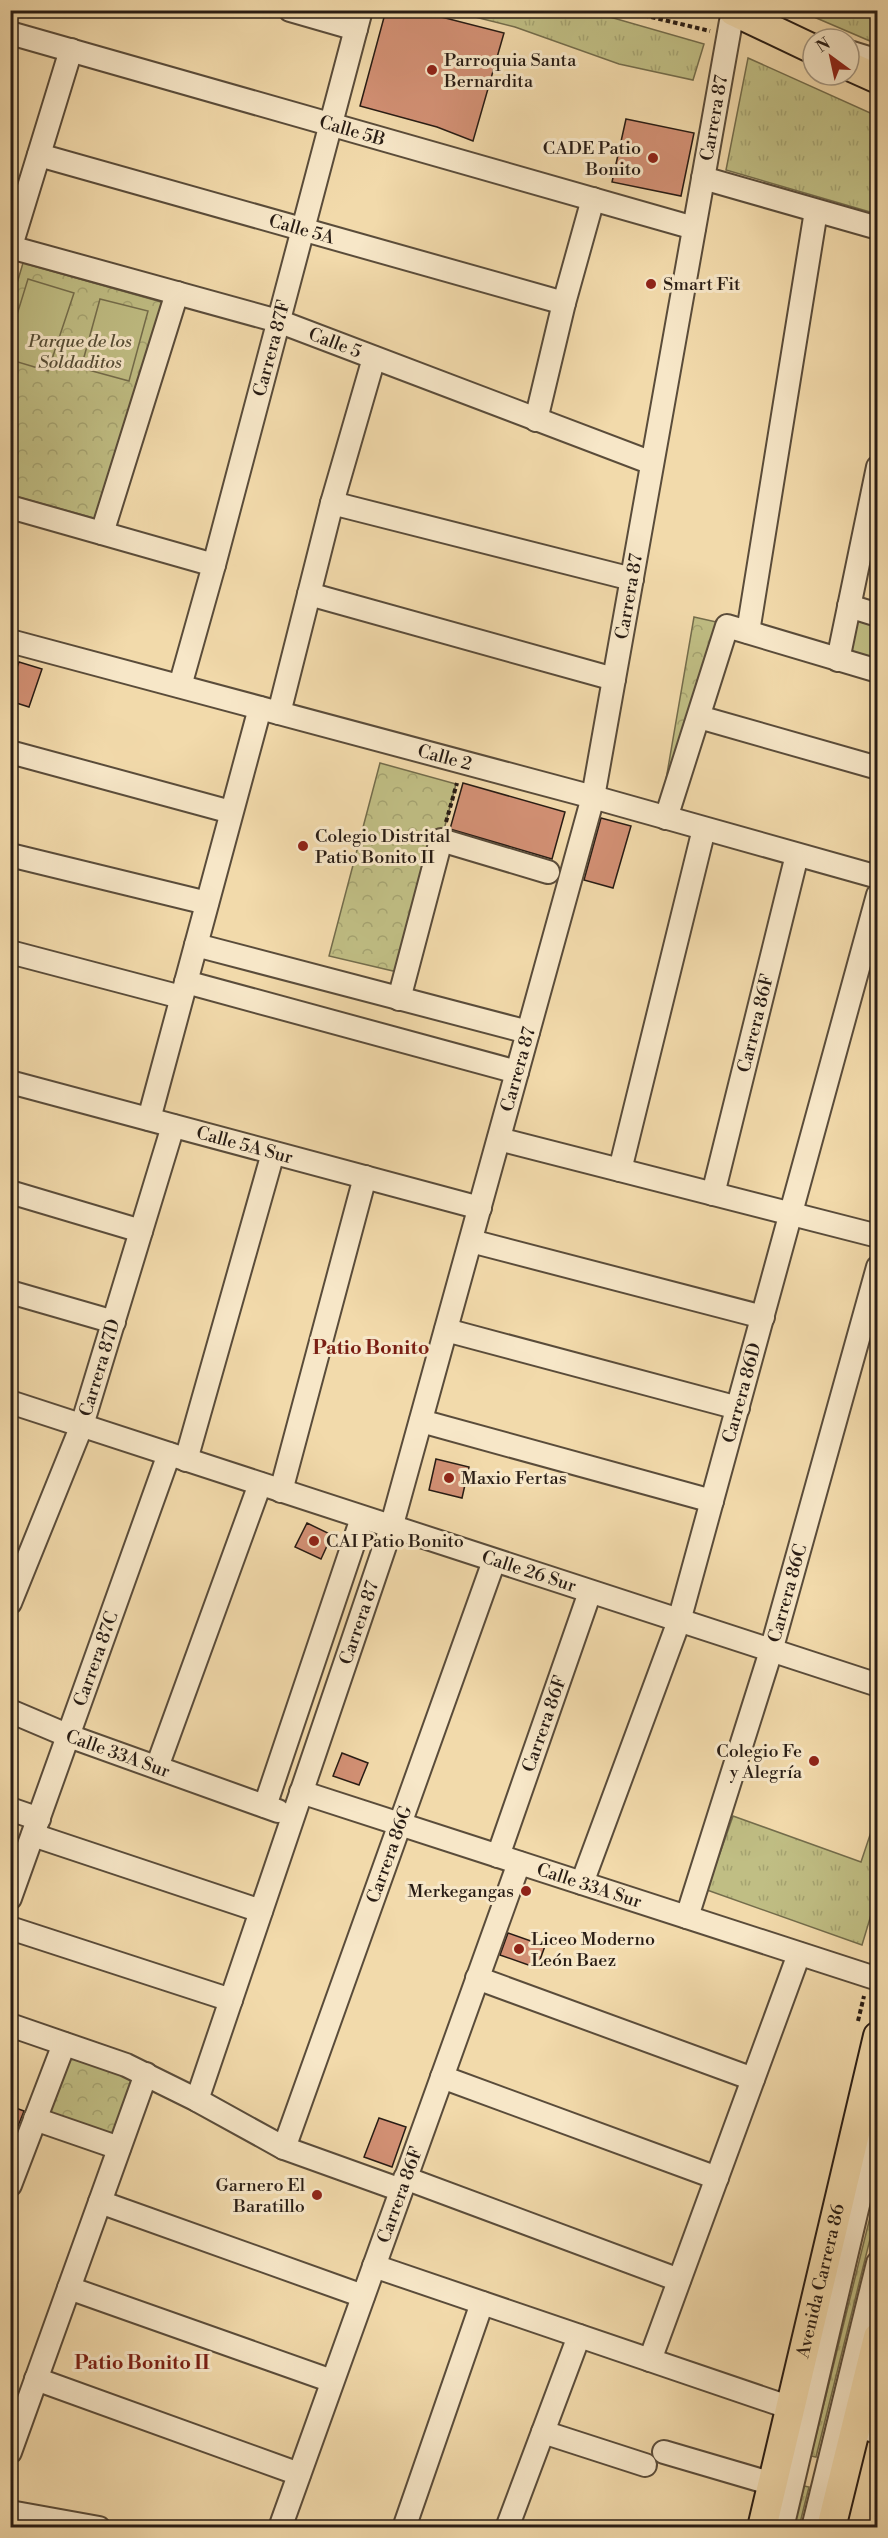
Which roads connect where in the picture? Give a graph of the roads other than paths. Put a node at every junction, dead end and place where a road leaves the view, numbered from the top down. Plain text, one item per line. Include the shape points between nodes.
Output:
1 (291, 10) edge
2 (733, 11) edge
3 (358, 20) edge
4 (10, 33) edge
5 (801, 35) edge
6 (801, 43) edge
7 (71, 50) junction
8 (861, 56) edge
9 (878, 61) edge
10 (861, 71) edge
11 (878, 79) edge
12 (330, 124) junction
13 (39, 155) junction
14 (703, 178) junction
15 (593, 199) junction
16 (816, 211) junction
17 (694, 228) junction
18 (878, 228) edge
19 (303, 229) junction
20 (11, 248) edge
21 (177, 293) junction
22 (564, 303) junction
23 (278, 321) junction
24 (374, 358) junction
25 (536, 420) junction
26 (652, 463) junction
27 (878, 467) edge
28 (332, 502) junction
29 (10, 507) edge
30 (873, 515) edge
31 (102, 533) junction
32 (214, 565) junction
33 (632, 579) junction
34 (309, 594) junction
35 (849, 606) junction
36 (878, 615) edge
37 (737, 629) junction
38 (10, 640) edge
39 (838, 660) junction
40 (878, 672) edge
41 (614, 679) junction
42 (180, 686) junction
43 (270, 710) junction
44 (699, 717) junction
45 (10, 752) edge
46 (878, 768) edge
47 (593, 797) junction
48 (231, 812) junction
49 (666, 818) junction
50 (704, 829) junction
51 (10, 855) edge
52 (797, 855) junction
53 (548, 872) dead end
54 (878, 877) edge
55 (878, 895) edge
56 (207, 903) junction
57 (196, 945) junction
58 (10, 952) edge
59 (184, 990) junction
60 (399, 999) junction
61 (528, 1032) junction
62 (517, 1072) junction
63 (10, 1082) edge
64 (149, 1119) junction
65 (173, 1126) junction
66 (499, 1138) junction
67 (273, 1153) junction
68 (620, 1170) junction
69 (365, 1177) junction
70 (10, 1192) edge
71 (713, 1194) junction
72 (480, 1208) junction
73 (790, 1214) junction
74 (141, 1231) junction
75 (878, 1236) edge
76 (471, 1240) junction
77 (878, 1267) edge
78 (10, 1292) edge
79 (763, 1317) junction
80 (114, 1322) junction
81 (446, 1330) junction
82 (10, 1402) edge
83 (738, 1408) junction
84 (421, 1421) junction
85 (82, 1425) junction
86 (178, 1457) junction
87 (271, 1488) junction
88 (712, 1501) junction
89 (362, 1518) junction
90 (392, 1528) junction
91 (494, 1561) junction
92 (590, 1592) junction
93 (10, 1603) edge
94 (680, 1621) junction
95 (771, 1651) junction
96 (877, 1684) edge
97 (10, 1711) edge
98 (69, 1736) junction
99 (157, 1767) junction
100 (301, 1792) junction
101 (265, 1806) junction
102 (10, 1809) edge
103 (293, 1816) junction
104 (399, 1824) junction
105 (36, 1827) junction
106 (508, 1859) junction
107 (582, 1883) junction
108 (10, 1898) edge
109 (261, 1911) junction
110 (687, 1917) junction
111 (10, 1928) edge
112 (799, 1953) junction
113 (477, 1978) junction
114 (878, 1979) edge
115 (231, 2000) junction
116 (10, 2025) edge
117 (878, 2036) edge
118 (64, 2044) junction
119 (146, 2074) junction
120 (442, 2077) junction
121 (753, 2079) junction
122 (197, 2100) junction
123 (35, 2119) junction
124 (878, 2121) edge
125 (119, 2148) junction
126 (284, 2148) junction
127 (717, 2178) junction
128 (403, 2184) junction
129 (10, 2185) edge
130 (100, 2202) junction
131 (878, 2263) edge
132 (374, 2266) junction
133 (679, 2280) junction
134 (69, 2288) junction
135 (363, 2296) junction
136 (482, 2303) junction
137 (579, 2336) junction
138 (878, 2337) edge
139 (650, 2360) junction
140 (36, 2379) junction
141 (332, 2381) junction
142 (791, 2408) junction
143 (866, 2429) edge
144 (543, 2432) junction
145 (10, 2452) edge
146 (664, 2452) dead end
147 (645, 2465) dead end
148 (299, 2474) junction
149 (773, 2484) junction
150 (15, 2518) edge
151 (514, 2526) edge
152 (99, 2528) edge
153 (280, 2528) edge
154 (404, 2528) edge
155 (762, 2528) edge
156 (782, 2528) edge
157 (813, 2528) edge
158 (831, 2528) edge

1 - 3 street
2 - 5 street
2 - 6 main road
2 - 14 street, Carrera 87
3 - 12 street, Carrera 87F
4 - 7 street, Calle 5B
7 - 12 street, Calle 5B
7 - 13 street
8 - 9 street
10 - 11 main road
12 - 15 street, Calle 5B
12 - 19 street, Carrera 87F
13 - 19 street, Calle 5A
13 - 20 street
14 - 16 street
14 - 17 street, Carrera 87
15 - 17 street, Calle 5B
15 - 22 street
16 - 18 street
16 - 37 street
17 - 26 street, Carrera 87
19 - 22 street, Calle 5A
19 - 23 street, Carrera 87F
20 - 21 street, Calle 5
21 - 23 street, Calle 5
21 - 31 street
22 - 25 street
23 - 24 street, Calle 5
23 - 32 street, Carrera 87F
24 - 25 street, Calle 5
24 - 28 street
25 - 26 street, Calle 5
26 - 33 street, Carrera 87
27 - 30 street
28 - 33 street
28 - 34 street
29 - 31 street
30 - 35 street
31 - 32 street
32 - 42 street, Carrera 87F
33 - 41 street, Carrera 87
34 - 41 street
34 - 43 street
35 - 36 street
35 - 39 street
37 - 39 street
37 - 44 street
38 - 42 street, Calle 2
39 - 40 street
41 - 47 street, Carrera 87
42 - 43 street, Calle 2
43 - 47 street, Calle 2
43 - 48 street
44 - 46 street
44 - 49 street
45 - 48 street
47 - 49 street, Calle 2
47 - 61 street, Carrera 87
48 - 56 street
49 - 50 street, Calle 2
50 - 52 street, Calle 2
50 - 68 street
51 - 56 street
52 - 54 street, Calle 2
52 - 71 street, Carrera 86F
53 - 60 street via 441,840
55 - 73 street, Carrera 86D
56 - 57 street
57 - 59 street
57 - 60 street
58 - 59 street
59 - 62 street
59 - 64 street
60 - 61 street
61 - 62 street, Carrera 87
62 - 66 street, Carrera 87
63 - 64 street, Calle 5A Sur
64 - 65 street, Calle 5A Sur
65 - 67 street, Calle 5A Sur
65 - 74 street, Carrera 87D
66 - 68 street
66 - 72 street, Carrera 87
67 - 69 street, Calle 5A Sur
67 - 86 street, Carrera 87C
68 - 71 street
69 - 72 street, Calle 5A Sur
69 - 87 street
70 - 74 street
71 - 73 street
72 - 76 street, Carrera 87
73 - 75 street
73 - 79 street, Carrera 86D
74 - 80 street, Carrera 87D
76 - 79 street
76 - 81 street, Carrera 87
77 - 95 street, Carrera 86C
78 - 80 street
79 - 83 street, Carrera 86D
80 - 85 street, Carrera 87D
81 - 83 street
81 - 84 street, Carrera 87
82 - 85 street, Calle 26 Sur
83 - 88 street, Carrera 86D
84 - 88 street
84 - 90 street, Carrera 87
85 - 86 street, Calle 26 Sur
85 - 93 street, Carrera 87D
86 - 87 street, Calle 26 Sur
86 - 98 street, Carrera 87C
87 - 89 street, Calle 26 Sur
87 - 99 street
88 - 94 street, Carrera 86D
89 - 90 street, Calle 26 Sur
89 - 101 street
90 - 91 street, Calle 26 Sur
90 - 100 street, Carrera 87
91 - 92 street, Calle 26 Sur
91 - 104 street, Carrera 86G
92 - 94 street, Calle 26 Sur
92 - 106 street, Carrera 86F
94 - 95 street, Calle 26 Sur
94 - 107 street, Carrera 86D
95 - 96 street, Calle 26 Sur
95 - 110 street, Carrera 86C
97 - 98 street, Calle 33A Sur
98 - 99 street, Calle 33A Sur
98 - 105 street, Carrera 87C
99 - 101 street, Calle 33A Sur
100 - 103 street, Carrera 87
100 - 104 street, Calle 33A Sur
101 - 103 street, Calle 33A Sur
102 - 105 street
103 - 109 street, Carrera 87
104 - 106 street, Calle 33A Sur
104 - 126 street, Carrera 86G
105 - 108 street, Carrera 87C
105 - 109 street
106 - 107 street, Calle 33A Sur
106 - 113 street, Carrera 86F
107 - 110 street, Calle 33A Sur
109 - 115 street, Carrera 87
110 - 112 street, Calle 33A Sur
111 - 115 street
112 - 114 street, Calle 33A Sur
112 - 121 street
113 - 120 street, Carrera 86F
113 - 121 street
115 - 122 street, Carrera 87
116 - 118 street
117 - 142 main road, Avenida Carrera 86
118 - 119 street
118 - 123 street
119 - 122 street
119 - 125 street
120 - 127 street
120 - 128 street, Carrera 86F
121 - 127 street
122 - 126 street
123 - 125 street
123 - 129 street
124 - 156 street
125 - 130 street
126 - 128 street
127 - 133 street
128 - 132 street, Carrera 86F
128 - 133 street
130 - 134 street
130 - 135 street
131 - 157 street
132 - 135 street, Carrera 86F
132 - 136 street
133 - 139 street
134 - 140 street
134 - 141 street
135 - 141 street, Carrera 86F
136 - 137 street
136 - 154 street
137 - 139 street
137 - 144 street
138 - 143 main road
139 - 142 street
140 - 145 street
140 - 148 street
141 - 148 street, Carrera 86F
142 - 149 main road, Avenida Carrera 86
143 - 158 main road
144 - 147 street
144 - 151 street
146 - 149 street
148 - 153 street, Carrera 86F
149 - 155 main road, Avenida Carrera 86
150 - 152 street

